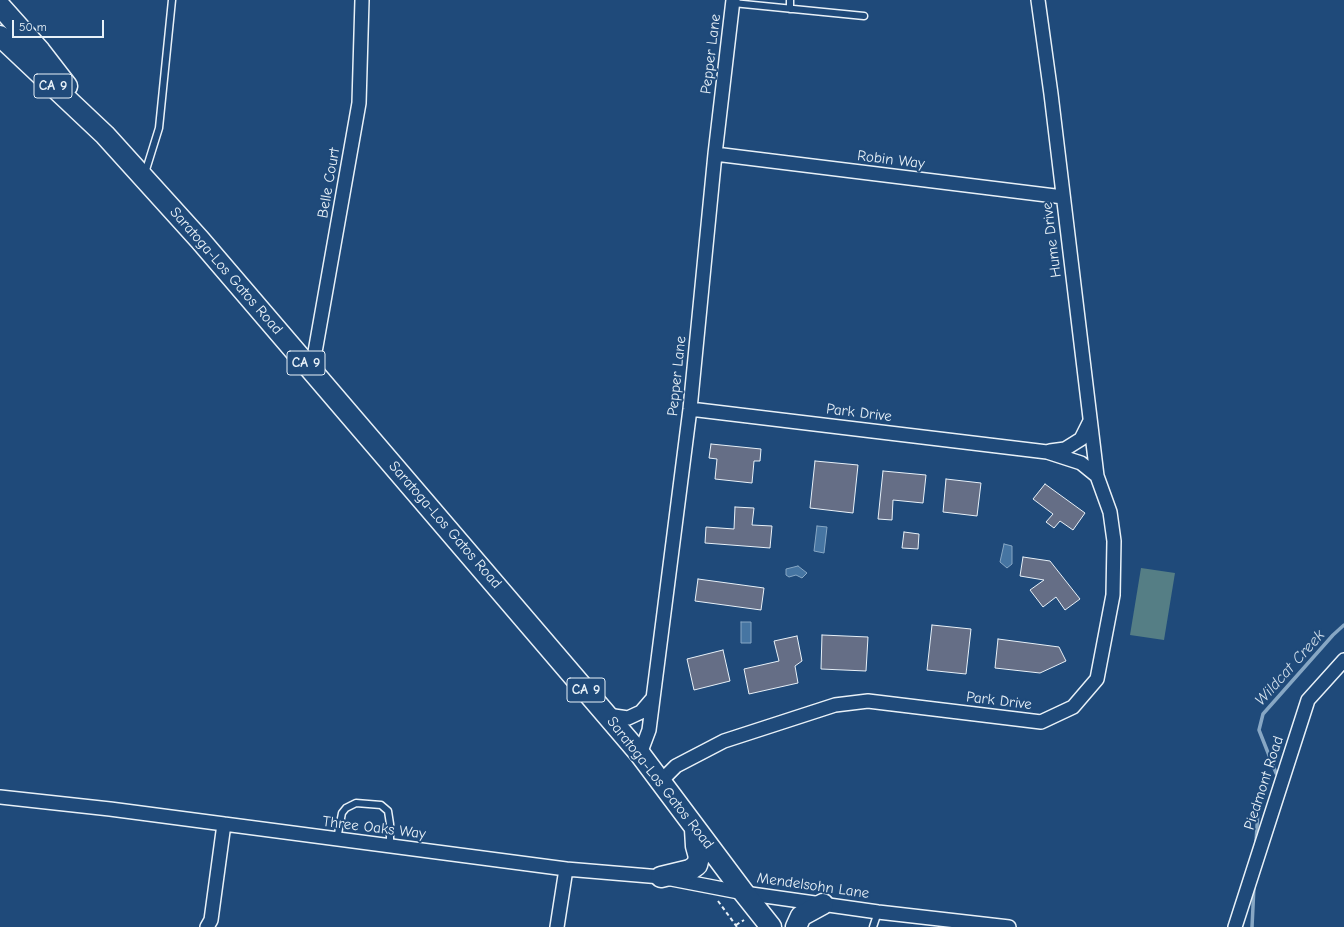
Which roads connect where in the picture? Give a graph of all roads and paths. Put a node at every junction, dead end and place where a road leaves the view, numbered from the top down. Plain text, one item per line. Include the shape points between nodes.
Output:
1 (172, 0) edge
2 (362, 0) edge
3 (790, 0) edge
4 (1038, 0) edge
5 (733, 2) edge
6 (0, 6) edge
7 (790, 9) junction
8 (864, 16) dead end
9 (0, 36) edge
10 (105, 135) junction
11 (715, 154) junction
12 (144, 176) junction
13 (1063, 197) junction
14 (312, 369) junction
15 (690, 409) junction
16 (1090, 421) junction
17 (1047, 452) junction
18 (1097, 476) junction
19 (1344, 660) edge
20 (653, 698) junction
21 (607, 715) junction
22 (640, 754) junction
23 (661, 781) junction
24 (0, 797) edge
25 (224, 824) junction
26 (695, 827) junction
27 (337, 839) junction
28 (390, 846) junction
29 (566, 869) junction
30 (661, 877) junction
31 (708, 886) junction
32 (744, 893) junction
33 (823, 904) junction
34 (878, 912) junction
35 (747, 923) dead end
36 (737, 926) edge
37 (207, 927) edge
38 (557, 927) edge
39 (771, 927) edge
40 (796, 927) edge
41 (873, 927) edge
42 (1009, 927) edge
43 (1235, 927) edge

1 - 12 lane via 159,128
2 - 14 street, Belle Court via 359,103
3 - 7 lane
4 - 13 street, Hume Drive
5 - 7 lane
5 - 11 street, Pepper Lane
6 - 10 main road, Saratoga-Los Gatos Road / CA 9 via 40,51
7 - 8 lane
9 - 10 main road, Saratoga-Los Gatos Road / CA 9
10 - 12 main road, Saratoga-Los Gatos Road / CA 9
11 - 13 street, Robin Way
11 - 15 street, Pepper Lane
12 - 14 main road, Saratoga-Los Gatos Road / CA 9
13 - 16 street, Hume Drive
14 - 21 main road, Saratoga-Los Gatos Road / CA 9
15 - 17 street, Park Drive
15 - 20 street, Pepper Lane
16 - 17 street, Park Drive via 1081,440 1065,449
16 - 18 street, Hume Drive
17 - 18 street, Park Drive via 1081,463
18 - 23 street, Park Drive via 1110,512 1114,541 1113,595 1097,679 1073,707 1041,722 868,701 835,705 724,741 676,766
19 - 43 street, Piedmont Road via 1308,700
20 - 21 street via 641,712 628,718
20 - 22 street, Pepper Lane via 649,730
21 - 22 main road, Saratoga-Los Gatos Road / CA 9
22 - 23 main road, Saratoga-Los Gatos Road / CA 9
23 - 26 main road, Saratoga-Los Gatos Road / CA 9
24 - 25 street, Three Oaks Way
25 - 27 street, Three Oaks Way
25 - 37 street via 211,920
26 - 30 main road via 696,846 700,857 698,865 690,870
26 - 32 main road, Saratoga-Los Gatos Road / CA 9
27 - 28 street, Three Oaks Way
27 - 28 lane via 342,813 346,808 356,803 381,805 388,811
28 - 29 street, Three Oaks Way
29 - 30 street, Three Oaks Way
29 - 38 street
30 - 31 street, Three Oaks Way
31 - 32 street, Three Oaks Way
31 - 36 path
32 - 33 street, Mendelsohn Lane
32 - 39 main road, Saratoga-Los Gatos Road / CA 9
33 - 34 street, Mendelsohn Lane
33 - 40 main road via 801,916
34 - 41 lane, Mendelsohn Lane
34 - 42 street, Mendelsohn Lane
35 - 36 path via 744,919

